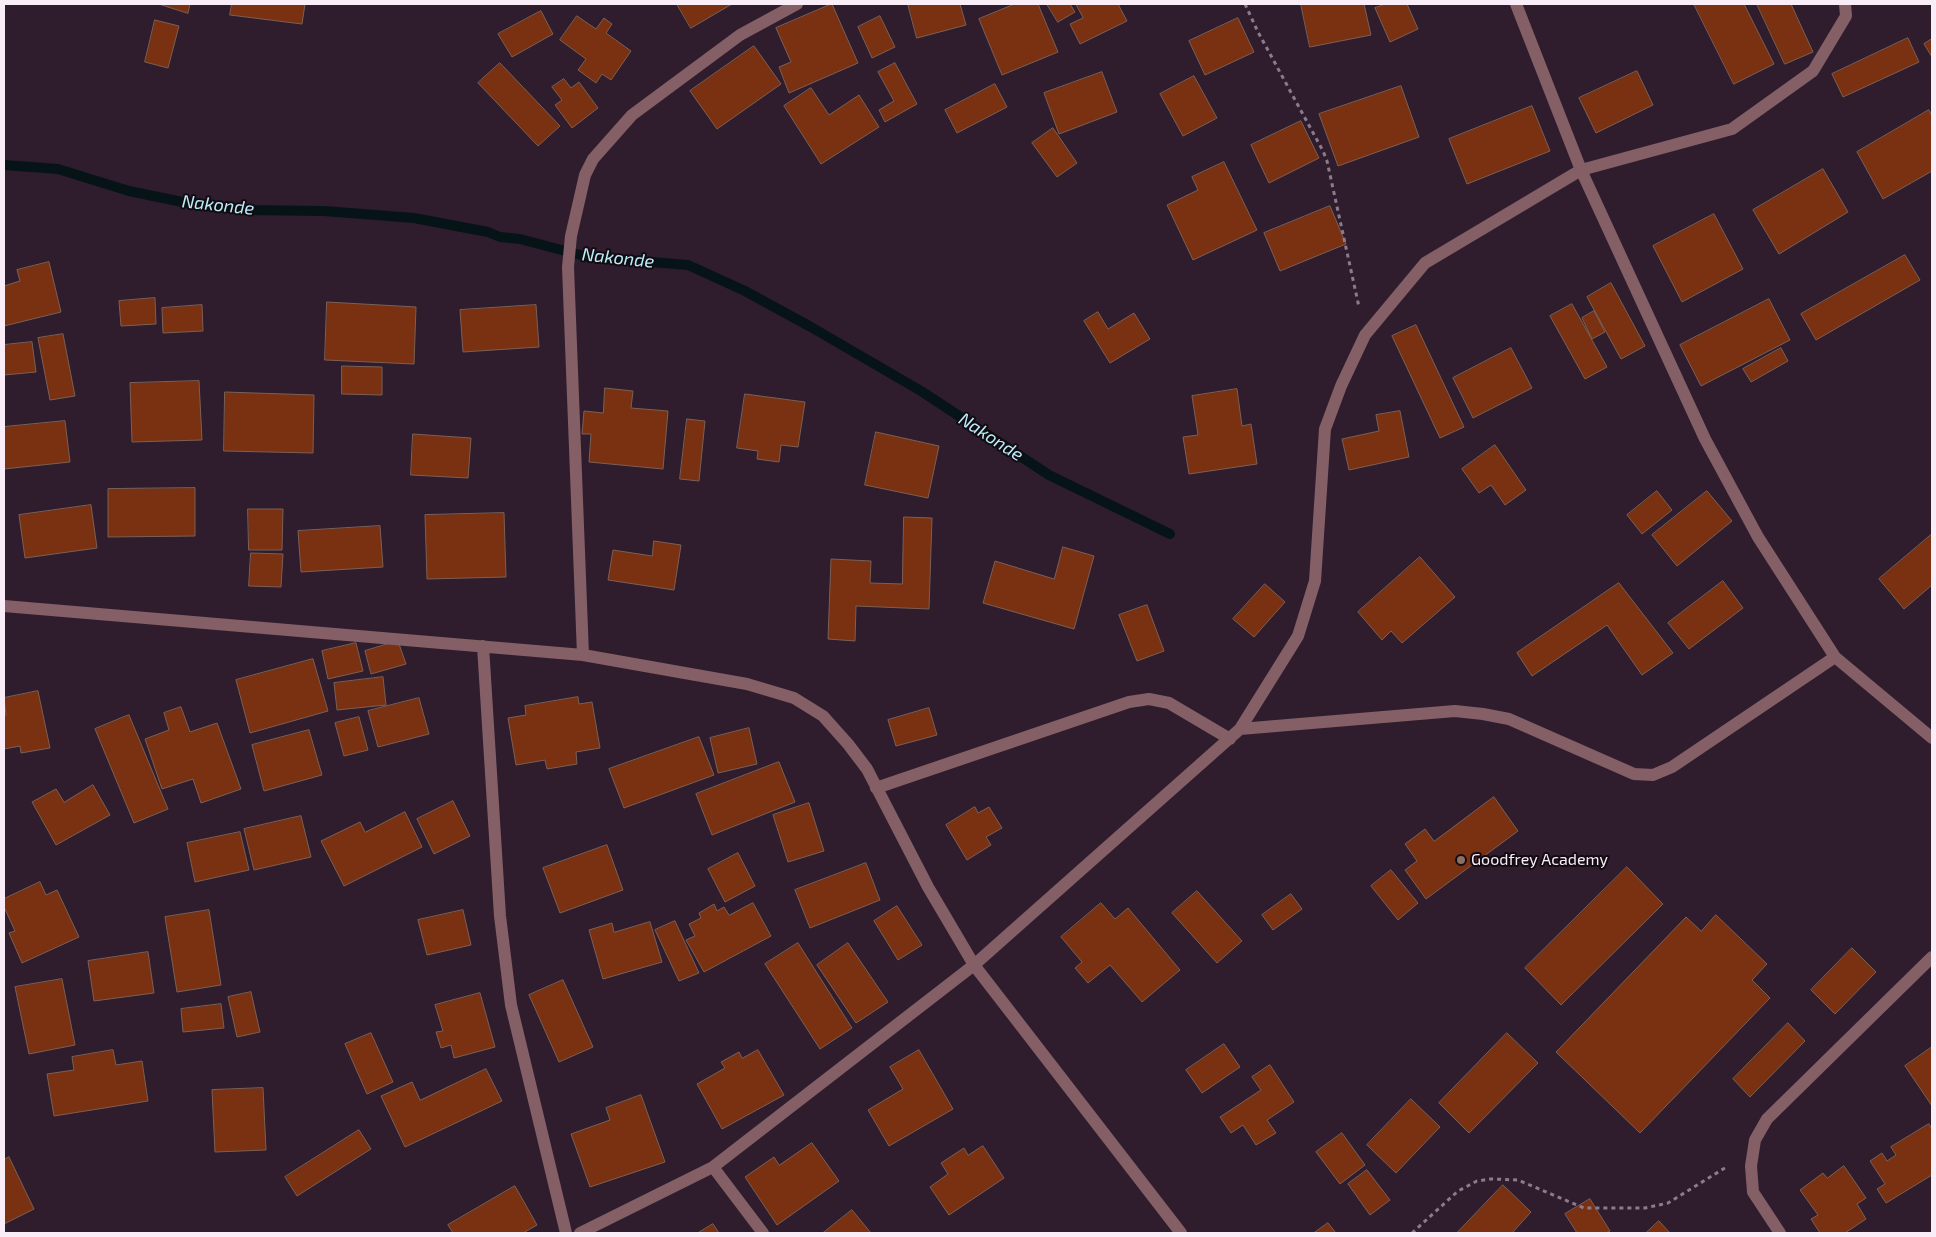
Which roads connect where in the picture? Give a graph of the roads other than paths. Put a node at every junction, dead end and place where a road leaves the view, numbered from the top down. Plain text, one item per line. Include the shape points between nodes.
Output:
1 (797, 4) edge
2 (1516, 4) edge
3 (1845, 4) edge
4 (1581, 170) junction
5 (4, 606) edge
6 (483, 646) junction
7 (583, 655) junction
8 (1835, 657) junction
9 (1240, 729) junction
10 (1230, 738) junction
11 (1932, 738) edge
12 (876, 788) junction
13 (1932, 956) edge
14 (974, 965) junction
15 (713, 1167) junction
16 (566, 1233) edge
17 (580, 1233) edge
18 (763, 1233) edge
19 (1181, 1233) edge
20 (1780, 1233) edge

1 - 7 street via 740,35 632,115 593,159 585,175 571,236 568,267
2 - 4 street
3 - 4 street via 1846,16 1812,71 1732,129
4 - 8 street via 1705,439 1758,537
4 - 9 street via 1425,263 1365,335 1325,429 1315,581 1298,636
5 - 6 street
6 - 7 street
6 - 16 street via 500,916 511,1004
7 - 12 street via 747,684 794,698 823,716 848,744
8 - 9 street via 1672,767 1653,775 1634,774 1509,719 1483,714 1455,711
8 - 11 street
9 - 10 street
10 - 12 street via 1168,703 1149,700 1129,702
10 - 14 street
12 - 14 street
13 - 20 street via 1767,1119 1755,1140 1751,1166 1753,1192
14 - 15 street
14 - 19 street
15 - 17 street
15 - 18 street

